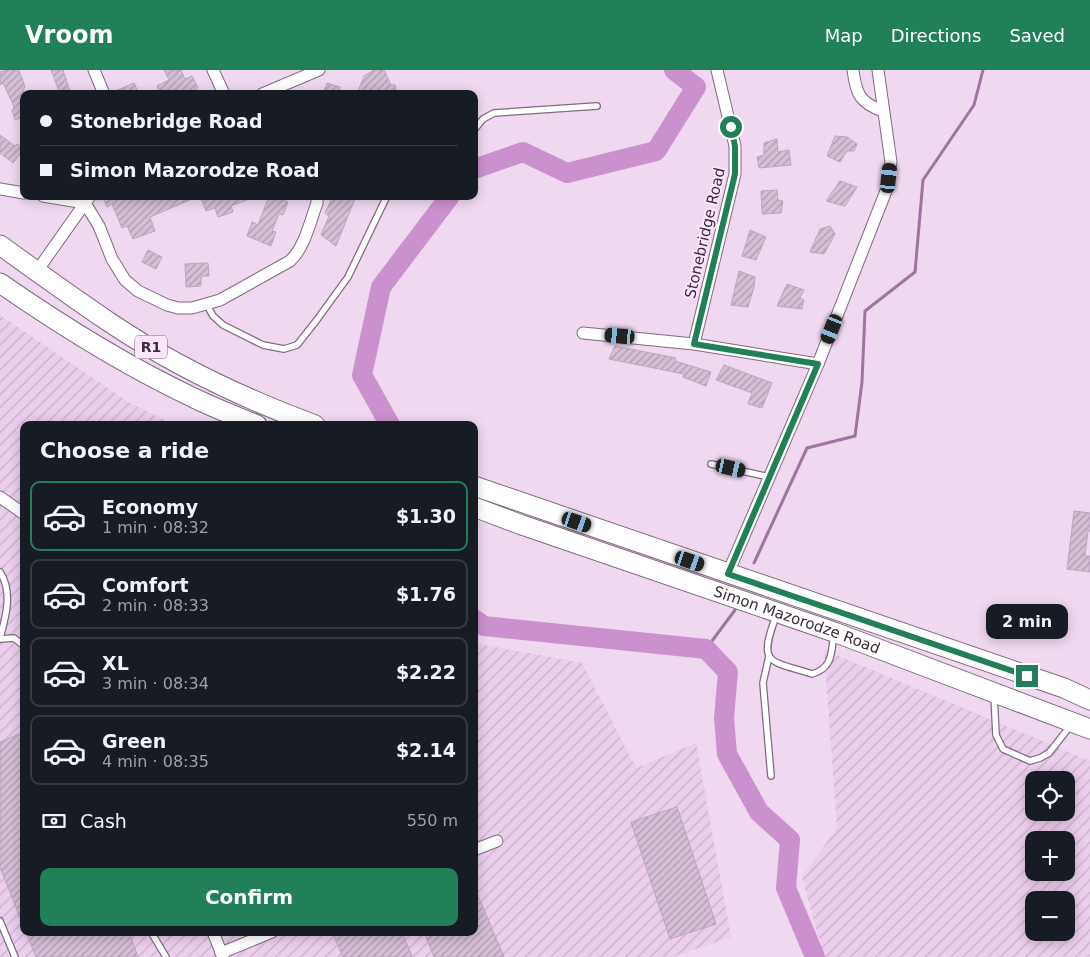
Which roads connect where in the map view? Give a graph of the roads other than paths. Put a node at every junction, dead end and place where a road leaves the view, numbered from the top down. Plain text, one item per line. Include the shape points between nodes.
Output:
1 (94, 70) edge
2 (214, 70) edge
3 (319, 70) edge
4 (718, 70) edge
5 (853, 70) edge
6 (878, 70) edge
7 (102, 90) edge
8 (222, 90) edge
9 (279, 90) edge
10 (598, 106) dead end
11 (883, 112) junction
12 (478, 126) edge
13 (0, 189) edge
14 (20, 192) edge
15 (87, 200) edge
16 (317, 200) edge
17 (385, 200) edge
18 (0, 245) edge
19 (37, 271) junction
20 (0, 283) edge
21 (206, 305) junction
22 (583, 333) dead end
23 (694, 344) junction
24 (818, 364) junction
25 (242, 421) edge
26 (305, 421) edge
27 (711, 464) dead end
28 (769, 477) junction
29 (478, 488) edge
30 (0, 497) edge
31 (478, 508) edge
32 (20, 511) edge
33 (0, 572) edge
34 (728, 574) junction
35 (777, 614) junction
36 (834, 632) junction
37 (0, 638) edge
38 (20, 643) edge
39 (769, 656) junction
40 (994, 692) junction
41 (1090, 700) edge
42 (1082, 725) edge
43 (770, 776) dead end
44 (497, 841) dead end
45 (478, 848) edge
46 (0, 921) edge
47 (153, 936) edge
48 (215, 936) edge
49 (263, 936) edge
50 (222, 955) edge
51 (15, 957) edge
52 (166, 957) edge

1 - 7 street
2 - 8 street
3 - 9 street
4 - 23 street, Stonebridge Road via 735,146 736,167
5 - 11 street via 859,95
6 - 11 street
10 - 12 lane via 494,113
11 - 24 street via 891,162 886,191
13 - 14 street
15 - 19 street
15 - 21 street via 112,259 125,280 138,291 167,305 178,308
16 - 21 street via 297,255 228,296
17 - 21 lane via 348,277 297,345 284,349 262,345 223,325
18 - 19 highway, R1
19 - 26 highway, R1 via 162,354 262,404
20 - 25 highway, R1 via 89,342
22 - 23 street
23 - 24 street
24 - 28 street
27 - 28 lane
28 - 34 street
29 - 34 highway, Simon Mazorodze Road
30 - 32 street
31 - 35 highway, Simon Mazorodze Road
33 - 37 lane via 8,595
34 - 41 highway, Simon Mazorodze Road via 1064,688
35 - 36 highway, Simon Mazorodze Road
35 - 39 lane via 767,640
36 - 39 lane via 830,659 826,668 819,672 812,674 773,662
36 - 40 highway, Simon Mazorodze Road
37 - 38 lane via 14,638
39 - 43 lane via 763,684
40 - 42 highway, Simon Mazorodze Road
40 - 42 lane via 996,736 1003,749 1030,760 1049,753
44 - 45 street
46 - 51 lane
47 - 52 lane
48 - 50 street
49 - 50 street

